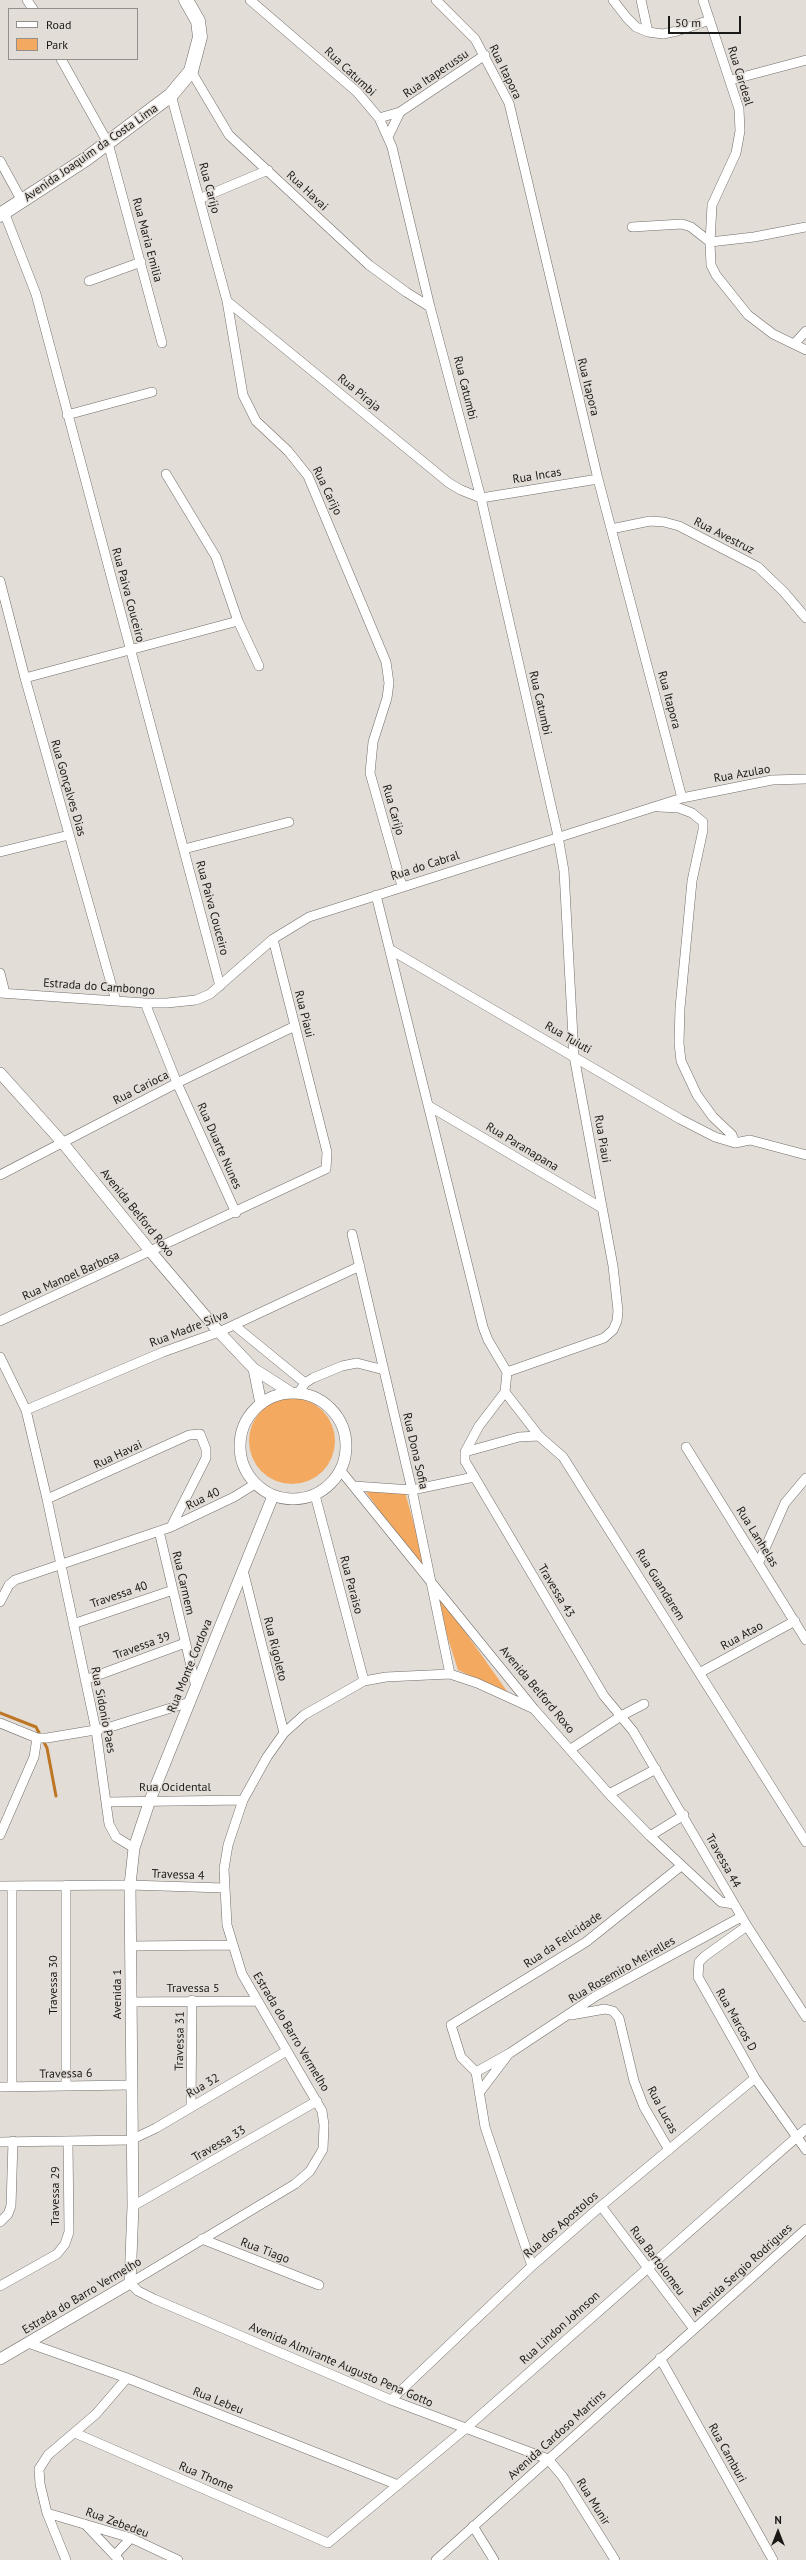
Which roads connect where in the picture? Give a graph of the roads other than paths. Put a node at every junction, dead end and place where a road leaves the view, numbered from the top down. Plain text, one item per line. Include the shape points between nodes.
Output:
1 (250, 0) edge
2 (436, 0) edge
3 (613, 0) edge
4 (640, 0) edge
5 (703, 0) edge
6 (190, 2) edge
7 (710, 20) junction
8 (648, 32) junction
9 (485, 55) junction
10 (62, 60) edge
11 (806, 60) edge
12 (191, 71) junction
13 (731, 80) junction
14 (171, 95) junction
15 (400, 112) junction
16 (379, 118) junction
17 (388, 137) junction
18 (108, 143) junction
19 (0, 161) edge
20 (268, 170) junction
21 (199, 199) junction
22 (22, 201) junction
23 (2, 214) edge
24 (632, 227) dead end
25 (806, 227) edge
26 (710, 242) junction
27 (141, 262) junction
28 (89, 281) dead end
29 (227, 300) junction
30 (430, 307) junction
31 (806, 331) edge
32 (162, 343) dead end
33 (795, 343) junction
34 (806, 350) edge
35 (152, 392) dead end
36 (67, 415) junction
37 (166, 474) dead end
38 (598, 479) junction
39 (481, 498) junction
40 (611, 529) junction
41 (0, 582) edge
42 (806, 618) edge
43 (238, 621) junction
44 (129, 648) junction
45 (259, 666) dead end
46 (25, 678) junction
47 (806, 779) edge
48 (682, 798) junction
49 (650, 807) junction
50 (289, 822) dead end
51 (69, 835) junction
52 (558, 836) junction
53 (184, 849) junction
54 (0, 852) edge
55 (402, 886) junction
56 (376, 894) junction
57 (273, 939) junction
58 (391, 950) junction
59 (0, 974) edge
60 (220, 986) junction
61 (3, 993) edge
62 (196, 1000) joint
63 (116, 1001) junction
64 (145, 1003) junction
65 (295, 1026) junction
66 (574, 1056) junction
67 (0, 1072) edge
68 (177, 1083) junction
69 (429, 1106) junction
70 (62, 1142) junction
71 (734, 1143) junction
72 (806, 1155) edge
73 (0, 1175) edge
74 (602, 1208) junction
75 (236, 1213) junction
76 (352, 1234) dead end
77 (151, 1252) junction
78 (360, 1266) junction
79 (0, 1321) edge
80 (234, 1325) junction
81 (219, 1332) junction
82 (0, 1357) edge
83 (254, 1369) junction
84 (384, 1370) junction
85 (508, 1372) junction
86 (298, 1389) junction
87 (505, 1392) junction
88 (261, 1404) junction
89 (26, 1410) junction
90 (539, 1436) junction
91 (686, 1447) dead end
92 (466, 1452) junction
93 (341, 1471) junction
94 (474, 1477) junction
95 (806, 1478) edge
96 (255, 1484) junction
97 (354, 1486) junction
98 (412, 1490) junction
99 (315, 1495) junction
100 (273, 1496) junction
101 (47, 1499) junction
102 (171, 1527) junction
103 (159, 1531) junction
104 (759, 1562) junction
105 (60, 1566) junction
106 (243, 1570) junction
107 (429, 1578) junction
108 (173, 1590) junction
109 (0, 1602) edge
110 (795, 1620) junction
111 (73, 1624) junction
112 (806, 1640) edge
113 (185, 1644) junction
114 (700, 1672) junction
115 (450, 1674) junction
116 (85, 1680) junction
117 (364, 1681) junction
118 (196, 1687) junction
119 (190, 1702) junction
120 (644, 1704) dead end
121 (534, 1709) junction
122 (621, 1716) junction
123 (0, 1723) edge
124 (96, 1730) junction
125 (284, 1733) junction
126 (41, 1738) junction
127 (571, 1749) junction
128 (656, 1769) junction
129 (609, 1794) junction
130 (150, 1800) junction
131 (243, 1800) junction
132 (107, 1802) junction
133 (684, 1815) junction
134 (0, 1835) edge
135 (650, 1836) junction
136 (806, 1842) edge
137 (134, 1848) junction
138 (681, 1866) junction
139 (66, 1885) junction
140 (130, 1885) junction
141 (0, 1886) edge
142 (12, 1886) junction
143 (224, 1888) junction
144 (734, 1904) junction
145 (741, 1917) junction
146 (747, 1926) junction
147 (232, 1945) junction
148 (131, 1946) junction
149 (192, 2000) junction
150 (256, 2001) junction
151 (131, 2002) junction
152 (567, 2016) junction
153 (806, 2017) edge
154 (286, 2052) junction
155 (510, 2053) junction
156 (476, 2072) junction
157 (755, 2078) junction
158 (131, 2085) junction
159 (0, 2086) edge
160 (12, 2086) junction
161 (66, 2086) junction
162 (479, 2093) junction
163 (317, 2101) junction
164 (191, 2106) junction
165 (806, 2129) edge
166 (797, 2137) junction
167 (131, 2140) junction
168 (0, 2142) edge
169 (13, 2142) junction
170 (68, 2142) junction
171 (669, 2150) junction
172 (806, 2150) edge
173 (133, 2206) junction
174 (601, 2206) junction
175 (0, 2222) edge
176 (806, 2229) edge
177 (202, 2239) junction
178 (532, 2266) junction
179 (646, 2267) junction
180 (130, 2283) junction
181 (319, 2285) dead end
182 (0, 2286) edge
183 (694, 2329) junction
184 (28, 2343) junction
185 (2, 2355) edge
186 (660, 2358) junction
187 (127, 2378) junction
188 (391, 2400) junction
189 (465, 2429) junction
190 (75, 2434) junction
191 (548, 2459) junction
192 (398, 2485) junction
193 (47, 2513) junction
194 (84, 2523) junction
195 (473, 2526) junction
196 (131, 2538) junction
197 (328, 2543) joint
198 (117, 2558) edge
199 (66, 2560) edge
200 (178, 2560) edge
201 (436, 2560) edge
202 (494, 2560) edge
203 (615, 2560) edge
204 (773, 2560) edge

1 - 16 street, Rua Catumbi via 357,92
2 - 9 street, Rua Itapora via 475,39
3 - 8 street via 636,27
4 - 8 street
5 - 7 street, Rua Cardeal
6 - 12 main road, Avenida Joaquim da Costa Lima via 198,22 200,36
7 - 8 street via 663,34
7 - 13 street, Rua Cardeal
9 - 15 street, Rua Itaperussu
9 - 38 street, Rua Itapora via 510,110
10 - 18 street, Rua Maria Emilia
11 - 13 street
12 - 14 main road, Avenida Joaquim da Costa Lima
12 - 20 street, Rua Havai via 229,135
13 - 26 street, Rua Cardeal via 739,109 740,131 736,153 712,205
14 - 18 main road, Avenida Joaquim da Costa Lima
14 - 21 street, Rua Carijo
15 - 16 street, Rua Itaperussu
15 - 17 street, Rua Itaperussu
16 - 17 street, Rua Catumbi
17 - 30 street, Rua Catumbi
18 - 22 main road, Avenida Joaquim da Costa Lima
18 - 27 street, Rua Maria Emilia
19 - 22 street
20 - 21 street
20 - 30 street, Rua Havai via 369,265
21 - 29 street, Rua Carijo
22 - 23 main road, Avenida Joaquim da Costa Lima
23 - 36 street, Rua Paiva Couceiro via 36,294
24 - 26 street via 682,224 691,227
25 - 26 street
26 - 33 street, Rua Cardeal via 712,266 716,275 740,306 773,334
27 - 28 street
27 - 32 street, Rua Maria Emilia
29 - 39 street, Rua Piraja via 449,483
29 - 55 street, Rua Carijo via 239,378 248,409 256,421 288,451 308,476 386,662 389,683 387,698 373,742 370,773
30 - 39 street, Rua Catumbi
31 - 33 street
33 - 34 street, Rua Cardeal
35 - 36 street
36 - 44 street, Rua Paiva Couceiro
37 - 43 street via 216,557
38 - 39 street, Rua Incas
38 - 40 street, Rua Itapora
39 - 52 street, Rua Catumbi
40 - 42 street, Rua Avestruz via 650,521 679,526 758,566
40 - 48 street, Rua Itapora
41 - 46 street, Rua Gonçalves Dias
43 - 44 street
43 - 45 street
44 - 46 street
44 - 53 street, Rua Paiva Couceiro
46 - 51 street, Rua Gonçalves Dias
47 - 48 street, Rua Azulao via 772,780
48 - 49 street, Rua do Cabral
49 - 52 street, Rua do Cabral
49 - 71 street via 679,808 692,813 703,822 692,881 679,1043 684,1068 697,1095 713,1117 732,1135
50 - 53 street
51 - 54 street
51 - 63 street, Rua Gonçalves Dias
52 - 55 street, Rua do Cabral
52 - 66 street, Rua Piaui via 568,928
53 - 60 street, Rua Paiva Couceiro
55 - 56 street, Rua do Cabral
56 - 57 street, Rua do Cabral via 309,917
56 - 58 street
57 - 60 street, Rua do Cabral
57 - 65 street, Rua Piaui
58 - 66 street, Rua Tuiuti
58 - 69 street
59 - 61 street
60 - 62 street, Rua do Cabral
61 - 63 street, Estrada do Cambongo
62 - 64 street, Estrada do Cambongo
63 - 64 street, Estrada do Cambongo
64 - 68 street, Rua Duarte Nunes
65 - 68 street, Rua Carioca
65 - 75 street, Rua Piaui via 327,1152 328,1165 325,1171
66 - 71 street, Rua Tuiuti via 680,1119 715,1137
66 - 74 street, Rua Piaui
67 - 70 street, Avenida Belford Roxo
68 - 70 street, Rua Carioca
68 - 75 street, Rua Duarte Nunes
69 - 74 street, Rua Paranapana
69 - 85 street via 483,1327
70 - 73 street, Rua Carioca
70 - 77 street, Avenida Belford Roxo
71 - 72 street via 750,1140
74 - 85 street, Rua Piaui via 618,1311 613,1330 604,1338
75 - 77 street
76 - 78 street, Rua Dona Sofia
77 - 79 street, Rua Manoel Barbosa
77 - 81 street, Avenida Belford Roxo
78 - 80 street, Rua Madre Silva
78 - 84 street, Rua Dona Sofia
80 - 81 street, Rua Madre Silva
80 - 86 street
81 - 83 street, Avenida Belford Roxo
81 - 89 street, Rua Madre Silva via 163,1352
82 - 89 street, Rua Sidonio Paes
83 - 86 street, Avenida Belford Roxo
83 - 88 street
84 - 86 street via 357,1363 342,1366
84 - 98 street, Rua Dona Sofia
85 - 87 street
86 - 88 street, Avenida Belford Roxo
86 - 93 street, Avenida Belford Roxo via 323,1401 335,1412 343,1425 346,1448
87 - 90 street
87 - 92 street via 479,1426
88 - 96 street, Avenida Belford Roxo via 243,1429 240,1444 246,1472
89 - 101 street, Rua Sidonio Paes
90 - 92 street via 519,1437
90 - 114 street, Rua Guandarem via 555,1448 576,1474
91 - 104 street, Rua Lanhelas
92 - 94 street via 465,1461
93 - 97 street, Avenida Belford Roxo
93 - 99 street, Avenida Belford Roxo via 330,1485
94 - 98 street
94 - 122 street, Travessa 43 via 604,1696
95 - 104 street via 785,1503
96 - 100 street, Avenida Belford Roxo
96 - 102 street, Rua 40 via 234,1497
97 - 98 street
97 - 107 street, Avenida Belford Roxo
98 - 107 street, Rua Dona Sofia
99 - 100 street, Avenida Belford Roxo via 301,1499
99 - 117 street, Rua Paraiso
100 - 106 street, Rua Monte Cordova
101 - 102 street, Rua Havai via 189,1435 200,1434 206,1449 206,1458
101 - 105 street, Rua Sidonio Paes
102 - 103 street, Rua 40
103 - 105 street
103 - 108 street, Rua Carmem
104 - 110 street, Rua Lanhelas
105 - 109 street via 15,1580 9,1585
105 - 111 street, Rua Sidonio Paes
106 - 118 street, Rua Monte Cordova
106 - 125 street, Rua Rigoleto
107 - 115 street, Rua Dona Sofia
107 - 121 street, Avenida Belford Roxo
108 - 111 street, Travessa 40
108 - 113 street, Rua Carmem
110 - 112 street, Rua Lanhelas
110 - 114 street, Rua Atao
111 - 116 street, Rua Sidonio Paes
113 - 116 street, Travessa 39
113 - 118 street, Rua Carmem
114 - 136 street, Rua Guandarem
115 - 117 street, Estrada do Barro Vermelho
115 - 121 street, Estrada do Barro Vermelho via 477,1683
116 - 124 street, Rua Sidonio Paes
117 - 125 street, Estrada do Barro Vermelho via 323,1703
118 - 119 street, Rua Monte Cordova
119 - 124 street
119 - 130 street, Rua Monte Cordova
120 - 122 street
121 - 127 street, Avenida Belford Roxo
122 - 127 street
122 - 128 street, Travessa 44 via 629,1724
123 - 126 street
124 - 126 street
124 - 132 street, Rua Sidonio Paes
125 - 131 street, Estrada do Barro Vermelho
126 - 134 street
127 - 129 street, Avenida Belford Roxo
128 - 129 street
128 - 133 street, Travessa 44
129 - 135 street, Avenida Belford Roxo
130 - 131 street, Rua Ocidental
130 - 132 street, Rua Ocidental
130 - 137 street, Rua Monte Cordova
131 - 143 street, Estrada do Barro Vermelho via 228,1844
132 - 137 street, Rua Sidonio Paes via 112,1831 116,1837
133 - 135 street
133 - 144 street, Travessa 44
135 - 138 street, Avenida Belford Roxo
137 - 140 street, Avenida 1
138 - 144 street, Avenida Belford Roxo via 721,1902
138 - 156 street, Rua da Felicidade via 586,1942 451,2025 461,2057
139 - 140 street
139 - 142 street
139 - 161 street, Travessa 30
140 - 143 street, Travessa 4
140 - 148 street, Avenida 1
141 - 142 street
142 - 160 street
143 - 147 street, Estrada do Barro Vermelho via 227,1925
144 - 145 street, Travessa 44
145 - 146 street, Travessa 44
145 - 152 street, Rua Rosemiro Meirelles via 596,1996
146 - 153 street, Travessa 44
146 - 157 street, Rua Marcos D via 705,1956 697,1970 698,1977
147 - 148 street
147 - 150 street, Estrada do Barro Vermelho via 236,1961
148 - 151 street, Avenida 1
149 - 150 street, Travessa 5
149 - 151 street, Travessa 5
149 - 164 street, Travessa 31
150 - 154 street, Estrada do Barro Vermelho
151 - 158 street, Avenida 1
152 - 155 street, Rua Rosemiro Meirelles
152 - 171 street, Rua Lucas via 605,2009 613,2011 619,2018 634,2081 653,2125
154 - 163 street, Estrada do Barro Vermelho
154 - 164 street, Rua 32
155 - 156 street, Rua Rosemiro Meirelles
155 - 162 street
156 - 162 street
157 - 166 street, Rua Marcos D
157 - 171 street, Rua dos Apostolos
158 - 161 street, Travessa 6
158 - 167 street, Avenida 1
159 - 160 street, Travessa 6
160 - 161 street, Travessa 6
162 - 178 street via 485,2127
163 - 173 street, Travessa 33
163 - 177 street, Estrada do Barro Vermelho via 322,2111 324,2139 318,2159 310,2171 295,2184
164 - 167 street, Rua 32
165 - 166 street, Rua Lindon Johnson
166 - 172 street, Rua Marcos D
166 - 179 street, Rua Lindon Johnson
167 - 170 street
167 - 173 street, Avenida 1
168 - 169 street
169 - 170 street
169 - 175 street via 11,2206 8,2214
170 - 182 street, Travessa 29 via 69,2232 65,2244 57,2254
171 - 174 street, Rua dos Apostolos
173 - 180 street, Avenida 1
174 - 178 street, Rua dos Apostolos
174 - 179 street, Rua Bartolomeu
176 - 183 street, Avenida Sergio Rodrigues
177 - 180 street, Estrada do Barro Vermelho
177 - 181 street, Rua Tiago
178 - 188 street, Rua dos Apostolos
179 - 183 street, Rua Bartolomeu
179 - 189 street, Rua Lindon Johnson
180 - 184 street, Estrada do Barro Vermelho
180 - 188 street, Avenida Almirante Augusto Pena Gotto via 138,2291 154,2299
183 - 186 street, Avenida Cardoso Martins
184 - 185 street, Estrada do Barro Vermelho
184 - 187 street, Rua Lebeu
186 - 191 street, Avenida Cardoso Martins
186 - 204 street, Rua Camburi
187 - 190 street
187 - 192 street, Rua Lebeu
188 - 189 street, Avenida Almirante Augusto Pena Gotto
189 - 191 street, Avenida Almirante Augusto Pena Gotto
189 - 192 street, Rua Lindon Johnson
190 - 193 street via 48,2455 39,2469
190 - 197 street, Rua Thome
191 - 195 street, Avenida Cardoso Martins
191 - 203 street, Rua Munir via 563,2477
192 - 197 street, Rua Lindon Johnson
193 - 194 street, Rua Zebedeu
193 - 199 street
194 - 196 street, Rua Zebedeu
194 - 198 street
195 - 201 street, Avenida Cardoso Martins
195 - 202 street
196 - 198 street
196 - 200 street, Rua Zebedeu

